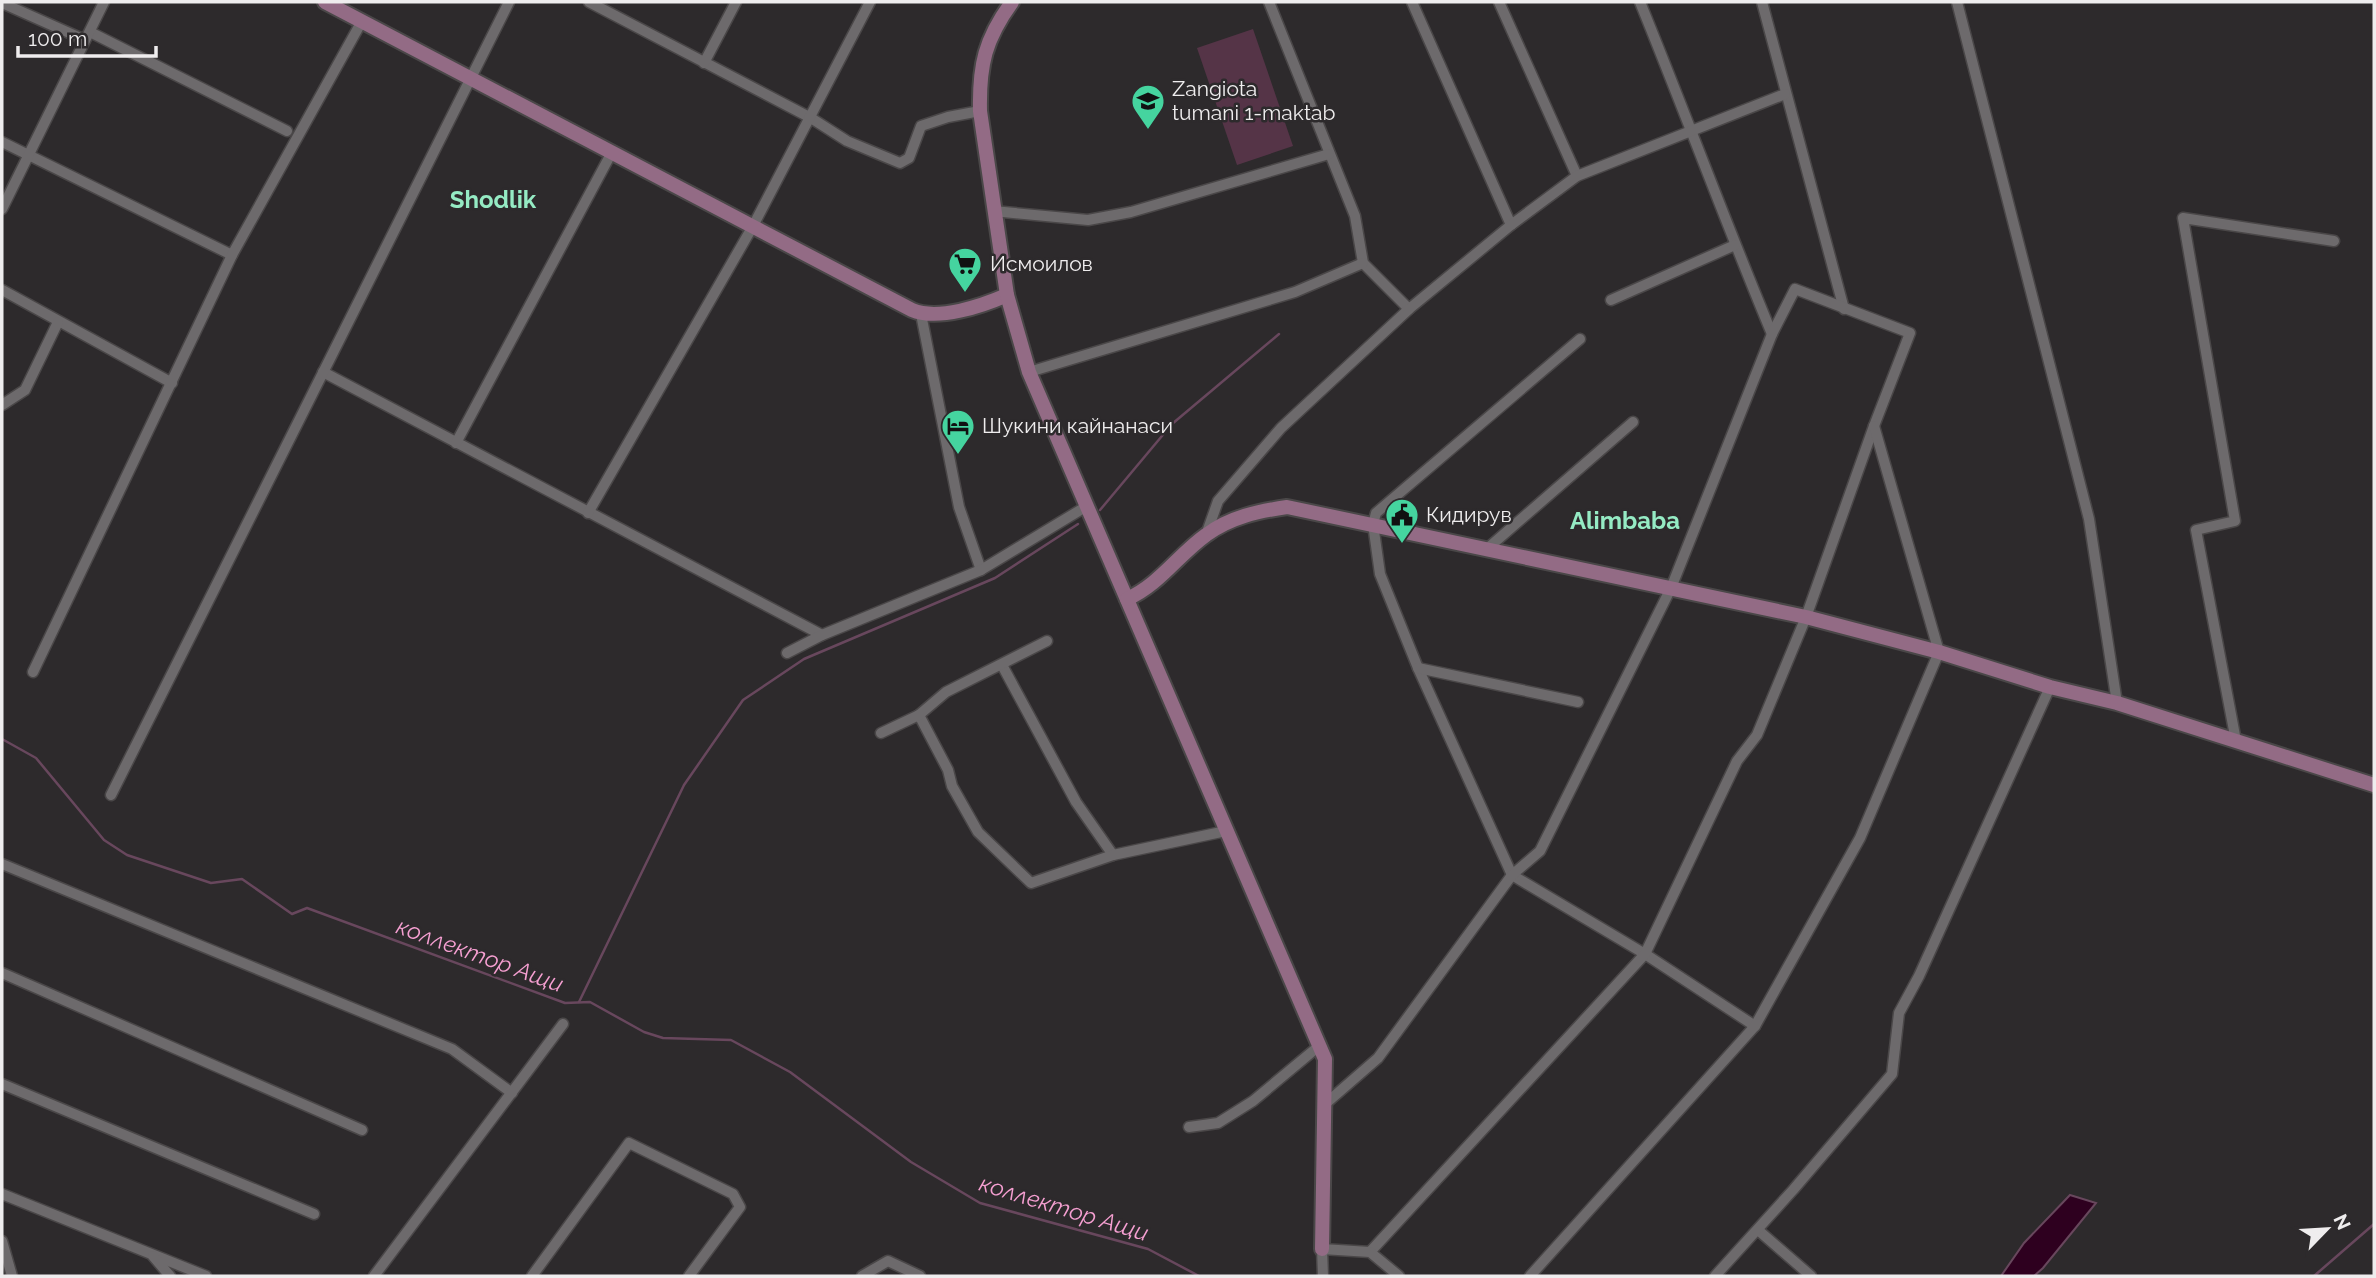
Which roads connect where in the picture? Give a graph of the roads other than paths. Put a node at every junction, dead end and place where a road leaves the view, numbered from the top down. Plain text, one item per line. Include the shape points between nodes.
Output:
1 (104, 2) edge
2 (325, 2) edge
3 (509, 2) edge
4 (589, 2) edge
5 (736, 2) edge
6 (870, 2) edge
7 (1012, 2) edge
8 (1269, 2) edge
9 (1412, 2) edge
10 (1499, 2) edge
11 (1640, 2) edge
12 (1762, 2) edge
13 (1957, 2) edge
14 (2, 3) edge
15 (362, 21) junction
16 (87, 36) junction
17 (704, 63) junction
18 (471, 78) junction
19 (1785, 94) junction
20 (980, 111) junction
21 (811, 118) junction
22 (1692, 129) junction
23 (286, 131) dead end
24 (2, 142) edge
25 (612, 152) junction
26 (1329, 154) junction
27 (29, 156) junction
28 (1577, 176) junction
29 (2, 209) edge
30 (993, 211) junction
31 (1511, 225) junction
32 (753, 226) junction
33 (2334, 241) dead end
34 (1735, 244) junction
35 (232, 255) junction
36 (1363, 262) junction
37 (2, 290) edge
38 (1007, 295) junction
39 (1611, 300) dead end
40 (1409, 309) junction
41 (1844, 309) junction
42 (921, 314) junction
43 (58, 322) junction
44 (1772, 334) junction
45 (1580, 339) dead end
46 (323, 372) junction
47 (1030, 372) junction
48 (172, 383) junction
49 (2, 392) edge
50 (11, 399) junction
51 (2, 405) edge
52 (1633, 422) dead end
53 (1874, 426) junction
54 (456, 443) junction
55 (1087, 506) junction
56 (588, 513) junction
57 (1373, 524) junction
58 (1206, 535) junction
59 (1488, 548) junction
60 (981, 570) junction
61 (1671, 588) junction
62 (1126, 599) junction
63 (1806, 617) junction
64 (822, 635) junction
65 (1047, 641) dead end
66 (1939, 652) junction
67 (787, 653) dead end
68 (1002, 665) junction
69 (1418, 668) junction
70 (33, 673) dead end
71 (2050, 687) junction
72 (1578, 702) dead end
73 (2117, 704) junction
74 (919, 715) junction
75 (881, 733) dead end
76 (2236, 741) junction
77 (2374, 785) edge
78 (111, 794) dead end
79 (1226, 831) junction
80 (1112, 855) junction
81 (2, 864) edge
82 (1512, 875) junction
83 (1645, 954) junction
84 (2, 973) edge
85 (563, 1024) dead end
86 (1755, 1026) junction
87 (1319, 1046) junction
88 (2, 1084) edge
89 (512, 1093) junction
90 (1324, 1105) junction
91 (1189, 1127) dead end
92 (362, 1130) dead end
93 (2, 1194) edge
94 (314, 1214) dead end
95 (1758, 1230) junction
96 (2, 1241) edge
97 (1322, 1249) junction
98 (1370, 1252) junction
99 (153, 1255) junction
100 (12, 1276) edge
101 (170, 1276) edge
102 (206, 1276) edge
103 (374, 1276) edge
104 (532, 1276) edge
105 (689, 1276) edge
106 (862, 1276) edge
107 (920, 1276) edge
108 (1323, 1276) edge
109 (1399, 1276) edge
110 (1530, 1276) edge
111 (1715, 1276) edge
112 (1811, 1276) edge

1 - 16 street
2 - 15 main road
3 - 18 street
4 - 17 street
5 - 17 street
6 - 21 street
7 - 20 main road via 985,50
8 - 26 street
9 - 31 street
10 - 28 street
11 - 22 street
12 - 19 street
13 - 73 street via 2089,519
14 - 16 street
15 - 18 main road
15 - 35 street
16 - 23 street
16 - 27 street
17 - 21 street
18 - 25 main road
18 - 46 street
19 - 22 street
19 - 41 street
20 - 21 street via 921,126 909,158 900,163 847,141
20 - 30 main road
21 - 32 street
22 - 28 street
22 - 34 street
24 - 27 street
25 - 32 main road
25 - 54 street
26 - 30 street via 1131,212 1088,220
26 - 36 street via 1355,216
27 - 29 street
27 - 35 street
28 - 31 street
30 - 38 main road
31 - 40 street
32 - 42 main road
32 - 56 street
33 - 76 street via 2183,218 2235,521 2196,530
34 - 39 street
34 - 44 street
35 - 48 street
36 - 40 street
36 - 47 street via 1295,292
37 - 43 street
38 - 42 main road via 967,309
38 - 47 main road
40 - 58 street via 1281,428 1218,501
41 - 44 street via 1795,289
41 - 53 street via 1910,333
42 - 60 street via 959,507
43 - 48 street
43 - 50 street via 25,390
44 - 61 street
45 - 57 street via 1376,513
46 - 54 street
46 - 78 street
47 - 55 main road
48 - 70 street
49 - 50 street
50 - 51 street
52 - 59 street
53 - 63 street
53 - 66 street
54 - 56 street
55 - 60 street
55 - 62 main road
56 - 64 street
57 - 58 main road via 1287,508 1248,514
57 - 59 main road
57 - 69 street via 1380,574
58 - 62 main road via 1143,592
59 - 61 main road
60 - 64 street
61 - 63 main road
61 - 82 street via 1540,851
62 - 79 main road
63 - 66 main road
63 - 83 street via 1757,735 1737,761
64 - 67 street
65 - 68 street
66 - 71 main road
66 - 86 street via 1860,838
68 - 74 street via 946,692
68 - 80 street via 1076,802
69 - 72 street
69 - 82 street
71 - 73 main road
71 - 95 street via 1899,1013 1892,1073
73 - 76 main road
74 - 75 street
74 - 80 street via 978,832 1031,883
76 - 77 main road
79 - 80 street
79 - 87 main road
81 - 89 street via 452,1049
82 - 83 street
82 - 90 street via 1378,1059
83 - 86 street
83 - 98 street
84 - 92 street
85 - 89 street
86 - 110 street
87 - 90 main road via 1325,1059
87 - 91 street via 1253,1101 1218,1123
88 - 94 street
89 - 103 street
90 - 97 main road
93 - 99 street
95 - 111 street
95 - 112 street
96 - 100 street
97 - 98 street
97 - 108 street
98 - 109 street
99 - 101 street
99 - 102 street
104 - 105 street via 629,1143 733,1194 740,1207
106 - 107 street via 888,1261

